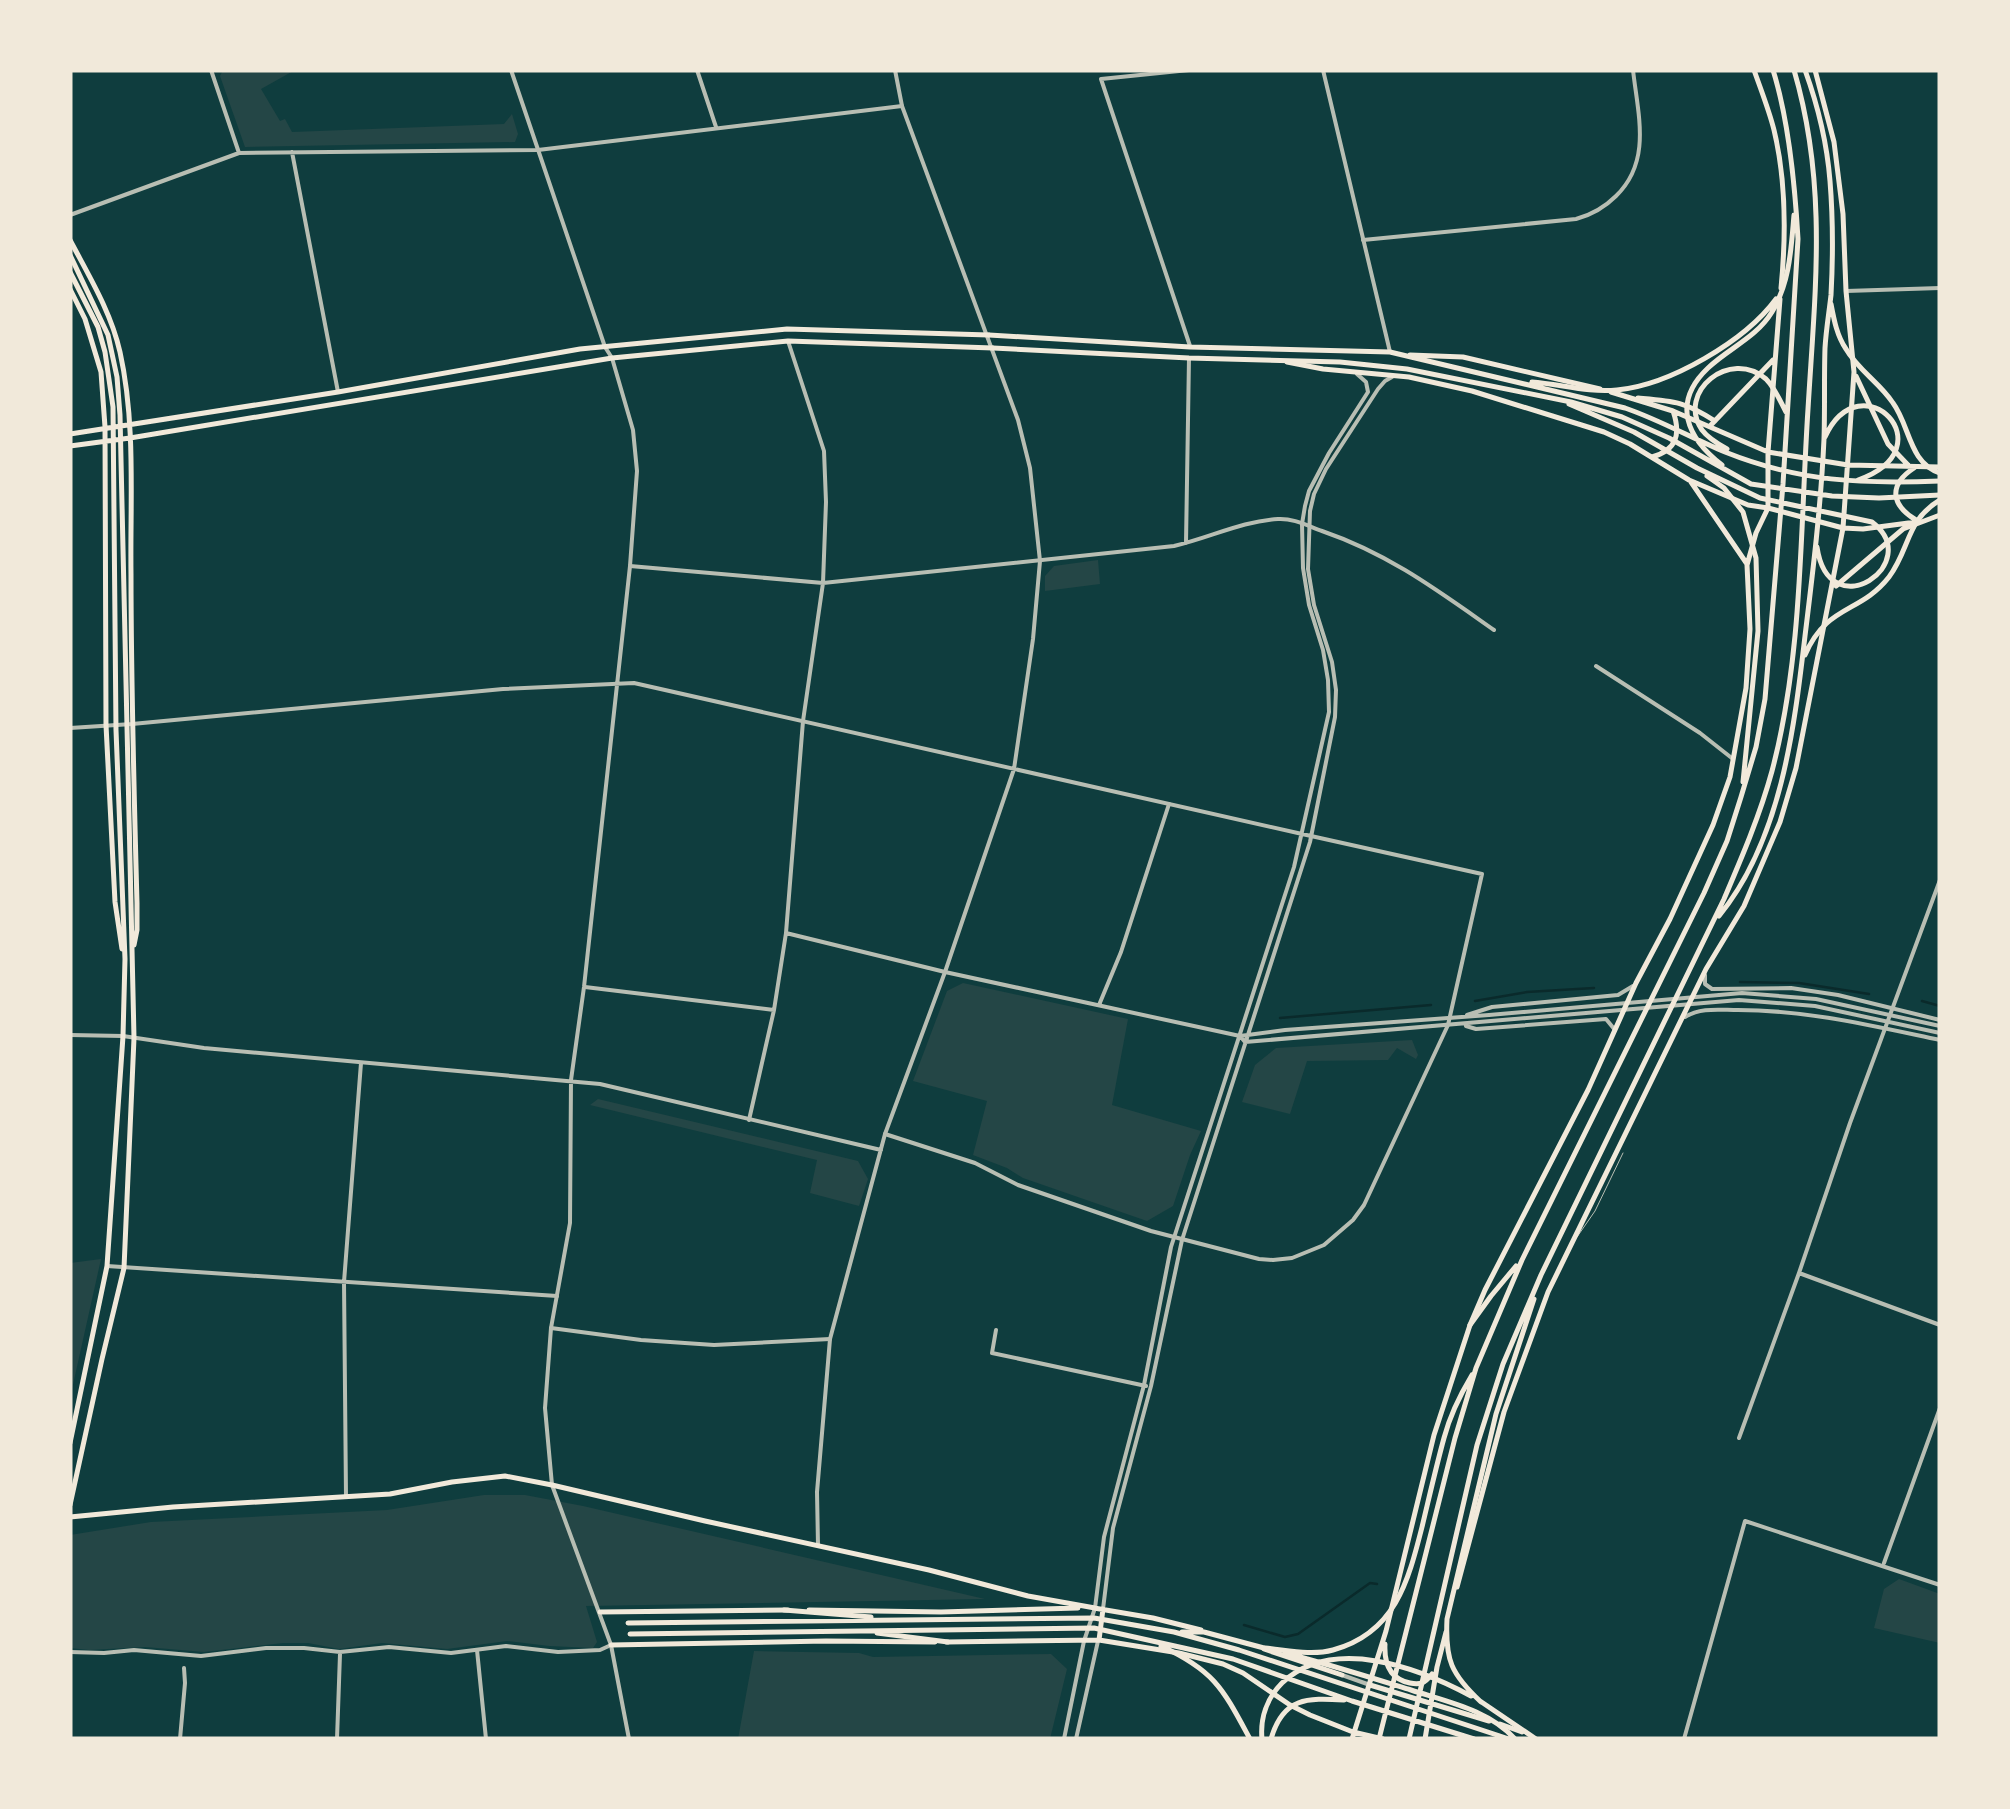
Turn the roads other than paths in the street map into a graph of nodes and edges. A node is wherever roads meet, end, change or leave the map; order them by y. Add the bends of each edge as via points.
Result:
1 (211, 70) edge
2 (511, 70) edge
3 (697, 70) edge
4 (895, 70) edge
5 (1189, 70) edge
6 (1324, 70) edge
7 (1633, 70) edge
8 (1754, 70) edge
9 (1773, 70) edge
10 (1794, 70) edge
11 (1806, 70) edge
12 (1815, 70) edge
13 (902, 106) junction
14 (716, 127) junction
15 (538, 150) junction
16 (292, 152) junction
17 (239, 153) junction
18 (1796, 197) junction
19 (70, 215) edge
20 (70, 240) edge
21 (1363, 240) junction
22 (70, 255) edge
23 (70, 272) edge
24 (1784, 288) junction
25 (1940, 288) edge
26 (70, 289) edge
27 (1846, 291) junction
28 (1830, 299) junction
29 (988, 335) junction
30 (788, 341) junction
31 (606, 347) junction
32 (1190, 347) junction
33 (993, 348) junction
34 (1390, 352) junction
35 (1402, 355) junction
36 (612, 358) junction
37 (1190, 358) junction
38 (1775, 358) junction
39 (1275, 360) junction
40 (1353, 371) junction
41 (1854, 372) junction
42 (1397, 375) junction
43 (1549, 387) junction
44 (338, 392) junction
45 (1555, 398) junction
46 (1632, 398) junction
47 (1673, 411) junction
48 (1788, 415) junction
49 (129, 423) junction
50 (1712, 423) junction
51 (105, 427) junction
52 (70, 434) edge
53 (130, 438) junction
54 (106, 440) junction
55 (1824, 440) junction
56 (70, 446) edge
57 (1768, 452) junction
58 (1652, 457) junction
59 (1752, 462) junction
60 (1848, 465) junction
61 (1913, 467) junction
62 (1697, 468) junction
63 (1940, 470) edge
64 (1739, 478) junction
65 (1690, 480) junction
66 (1940, 481) edge
67 (1851, 483) junction
68 (1940, 497) edge
69 (1768, 508) junction
70 (1940, 515) edge
71 (1919, 522) junction
72 (1305, 525) junction
73 (1843, 528) junction
74 (1816, 539) junction
75 (1186, 543) junction
76 (1040, 561) junction
77 (630, 566) junction
78 (1748, 566) junction
79 (822, 583) junction
80 (1832, 590) junction
81 (1494, 630) dead end
82 (1802, 662) junction
83 (1596, 666) dead end
84 (616, 683) junction
85 (803, 722) junction
86 (132, 724) junction
87 (106, 725) junction
88 (70, 728) edge
89 (1734, 760) junction
90 (1014, 769) junction
91 (1742, 797) junction
92 (1170, 804) junction
93 (1303, 834) junction
94 (1311, 836) junction
95 (1940, 880) edge
96 (127, 909) junction
97 (1710, 926) junction
98 (786, 933) junction
99 (133, 953) junction
100 (125, 959) junction
101 (1706, 969) junction
102 (946, 972) junction
103 (1636, 983) junction
104 (584, 987) junction
105 (1098, 1005) junction
106 (1893, 1008) junction
107 (774, 1010) junction
108 (1564, 1012) junction
109 (1461, 1016) junction
110 (1450, 1017) junction
111 (1680, 1019) junction
112 (1940, 1023) edge
113 (1462, 1024) junction
114 (1448, 1025) junction
115 (1886, 1029) junction
116 (1615, 1030) junction
117 (1940, 1033) edge
118 (70, 1035) edge
119 (1248, 1035) junction
120 (123, 1036) junction
121 (1240, 1036) junction
122 (134, 1038) junction
123 (1940, 1040) edge
124 (1246, 1042) junction
125 (361, 1063) junction
126 (571, 1080) junction
127 (749, 1120) junction
128 (884, 1134) junction
129 (880, 1150) junction
130 (1623, 1153) dead end
131 (1175, 1238) junction
132 (1182, 1240) junction
133 (1567, 1252) junction
134 (1522, 1260) junction
135 (107, 1266) junction
136 (124, 1268) junction
137 (1799, 1273) junction
138 (1541, 1274) junction
139 (344, 1282) junction
140 (556, 1296) junction
141 (1940, 1325) edge
142 (1470, 1326) junction
143 (552, 1328) junction
144 (996, 1330) dead end
145 (830, 1338) junction
146 (1476, 1368) junction
147 (1147, 1386) junction
148 (1940, 1408) edge
149 (1739, 1438) dead end
150 (70, 1443) edge
151 (552, 1484) junction
152 (346, 1497) junction
153 (70, 1505) edge
154 (70, 1516) edge
155 (818, 1545) junction
156 (1884, 1565) junction
157 (1940, 1586) edge
158 (1099, 1609) junction
159 (784, 1610) junction
160 (600, 1612) junction
161 (904, 1620) junction
162 (628, 1623) dead end
163 (859, 1631) junction
164 (1386, 1631) junction
165 (1174, 1632) junction
166 (630, 1634) dead end
167 (1098, 1640) junction
168 (1150, 1640) junction
169 (948, 1642) junction
170 (1084, 1642) junction
171 (611, 1646) junction
172 (1265, 1648) junction
173 (477, 1650) junction
174 (70, 1652) edge
175 (340, 1652) junction
176 (1437, 1667) junction
177 (184, 1668) dead end
178 (1342, 1675) joint
179 (1370, 1685) junction
180 (1352, 1701) junction
181 (1431, 1702) junction
182 (1481, 1702) junction
183 (1451, 1731) junction
184 (1352, 1735) edge
185 (1410, 1737) edge
186 (180, 1739) edge
187 (337, 1739) edge
188 (486, 1739) edge
189 (629, 1739) edge
190 (1064, 1739) edge
191 (1076, 1739) edge
192 (1250, 1739) edge
193 (1262, 1739) edge
194 (1271, 1739) edge
195 (1379, 1739) edge
196 (1425, 1739) edge
197 (1465, 1739) edge
198 (1474, 1739) edge
199 (1512, 1739) edge
200 (1536, 1739) edge
201 (1544, 1739) edge
202 (1684, 1739) edge

1 - 17 street
2 - 15 street
3 - 14 street
4 - 13 street
5 - 32 street via 1100,79
6 - 21 street
7 - 21 street via 1637,168 1595,212
8 - 38 main road via 1781,174 1784,261
9 - 18 main road
10 - 97 main road via 1812,148 1818,232 1800,578 1772,772
11 - 28 main road via 1827,157
12 - 27 main road via 1834,142
13 - 14 street
13 - 29 street
14 - 15 street
15 - 16 street
15 - 31 street
16 - 17 street
16 - 44 street
17 - 19 street
18 - 24 main road
18 - 48 main road
20 - 49 main road via 120,352
21 - 34 street
22 - 96 main road via 108,334 117,377
23 - 96 main road via 98,327 113,407 116,730
24 - 43 main road via 1748,329 1695,364 1614,391
24 - 64 main road via 1764,323 1708,368 1689,396 1686,410 1696,441
25 - 27 street
26 - 51 main road via 101,372
27 - 41 main road
28 - 55 main road
28 - 63 main road via 1847,351 1895,404 1918,458
29 - 31 main road via 787,328
29 - 32 main road
29 - 33 street
30 - 33 main road
30 - 36 main road
30 - 79 street via 824,451
31 - 36 street
31 - 44 main road
32 - 34 main road
33 - 37 main road
33 - 76 street via 1030,468
34 - 35 main road
35 - 43 main road
35 - 46 main road via 1463,357
36 - 53 main road
36 - 77 street via 634,430
37 - 39 main road
37 - 75 street
38 - 50 main road
38 - 57 main road
39 - 40 main road
39 - 45 main road via 1407,369
40 - 42 main road
40 - 72 street via 1368,392 1309,491
41 - 60 main road
41 - 61 main road via 1888,444
42 - 58 main road via 1604,432
42 - 72 street via 1384,381 1336,451
43 - 59 main road via 1652,418
44 - 49 main road
45 - 62 main road
45 - 64 main road via 1622,416
46 - 47 main road
46 - 50 main road via 1692,406
47 - 50 main road
47 - 58 main road via 1675,440
48 - 59 main road via 1769,382 1741,367 1725,369 1702,388 1700,427
48 - 91 main road via 1765,699
49 - 51 main road
49 - 53 main road
50 - 57 main road
51 - 52 main road
51 - 54 main road
53 - 54 main road
53 - 86 main road
54 - 56 main road
54 - 87 main road
55 - 67 main road via 1837,416 1854,406 1875,408 1892,420 1899,443 1892,459
55 - 74 main road
57 - 60 main road
57 - 69 main road
58 - 65 main road
59 - 67 main road
60 - 61 main road
60 - 73 main road
61 - 63 main road
61 - 71 main road via 1899,481 1897,504
62 - 74 main road via 1760,498 1872,522 1884,530 1889,550 1874,580 1853,587 1824,572
62 - 91 main road via 1732,496 1748,522 1756,558 1758,632
64 - 68 main road via 1832,496
65 - 69 main road
65 - 78 main road
66 - 67 main road
68 - 82 main road via 1910,531 1888,578 1822,624
69 - 73 main road
69 - 78 main road
70 - 71 main road
71 - 73 main road
71 - 80 main road
72 - 75 street via 1274,519
72 - 81 street via 1397,563
72 - 93 street via 1303,568 1323,650 1329,712
72 - 94 street via 1314,604 1336,690
73 - 80 main road
74 - 82 main road
75 - 76 street
76 - 79 street
76 - 90 street
77 - 79 street
77 - 84 street
78 - 89 main road via 1746,688
79 - 85 street
80 - 101 main road via 1780,822 1744,906
82 - 97 main road via 1786,767 1755,855
83 - 89 street
84 - 85 street
84 - 86 street
84 - 104 street
85 - 90 street
85 - 98 street
86 - 87 street
86 - 99 main road
87 - 88 street
87 - 100 main road via 115,902
89 - 103 main road via 1713,826
90 - 92 street
90 - 102 street
91 - 134 main road via 1704,894
92 - 93 street
92 - 105 street
93 - 94 street
93 - 121 street
94 - 110 street via 1482,874
94 - 119 street
95 - 106 street
96 - 99 main road
96 - 100 main road
97 - 138 main road
98 - 102 street
98 - 107 street
99 - 122 main road
100 - 120 main road
101 - 106 street via 1704,984 1712,989 1790,988
101 - 111 main road
102 - 105 street
102 - 128 street
103 - 109 street via 1618,995
103 - 116 main road
104 - 107 street
104 - 126 street
105 - 121 street
106 - 112 street
106 - 115 street
107 - 127 street
108 - 109 street
108 - 112 street via 1769,994
108 - 113 street
108 - 117 street via 1776,1002
109 - 110 street
110 - 114 street
110 - 119 street
111 - 115 street via 1696,1010 1769,1010
111 - 133 main road
113 - 114 street
113 - 116 street via 1476,1030 1606,1019
114 - 124 street
114 - 132 street via 1364,1205 1338,1234 1310,1252 1274,1260
115 - 123 street
115 - 137 street
116 - 142 main road
118 - 120 street
119 - 121 street
119 - 124 street
120 - 122 street
120 - 135 main road
121 - 124 street
121 - 131 street
122 - 125 street
122 - 136 main road
124 - 132 street
125 - 126 street
125 - 139 street
126 - 127 street
126 - 140 street via 570,1223
127 - 129 street
128 - 129 street
128 - 131 street
129 - 145 street
130 - 133 lane
131 - 132 street
131 - 147 street
132 - 147 street
133 - 176 main road via 1504,1412
134 - 142 main road
134 - 146 main road
135 - 136 street
135 - 150 main road
136 - 139 street
136 - 153 main road
137 - 141 street
137 - 149 street
138 - 182 main road via 1496,1414 1447,1618 1448,1659
138 - 185 main road via 1477,1445
139 - 140 street
139 - 152 street
140 - 143 street
142 - 164 main road via 1434,1435
143 - 145 street via 714,1344
143 - 151 street via 544,1408
144 - 147 street via 992,1353
145 - 155 street
146 - 172 main road via 1444,1434 1410,1576 1384,1619 1332,1650
146 - 195 main road
147 - 158 street
148 - 156 street
151 - 152 main road via 504,1476
151 - 155 main road
151 - 160 street
152 - 154 main road
155 - 158 main road
156 - 157 street
156 - 202 street via 1745,1521
158 - 159 main road
158 - 167 main road
158 - 170 street
158 - 178 main road via 1214,1634
159 - 160 main road
159 - 161 main road
160 - 171 street
161 - 162 main road
161 - 165 main road via 1094,1618
163 - 166 main road
163 - 168 main road via 1094,1628
163 - 169 main road
164 - 176 main road via 1386,1665 1394,1676 1419,1684
164 - 179 main road
165 - 172 main road via 1204,1632
165 - 199 main road
167 - 170 main road
167 - 184 main road via 1223,1664
167 - 191 street
168 - 180 main road via 1233,1659
168 - 192 main road via 1203,1668
169 - 170 main road
169 - 171 main road
170 - 190 street
171 - 173 street via 583,1652
171 - 189 street
172 - 199 main road via 1482,1714
173 - 175 street
173 - 188 street
174 - 175 street
175 - 187 street
176 - 181 main road
177 - 186 street
178 - 179 street
179 - 181 main road
179 - 184 main road
180 - 183 main road
180 - 194 main road via 1299,1702 1276,1723
181 - 196 main road
181 - 201 main road
182 - 193 main road via 1400,1666 1327,1661 1279,1686 1264,1710
182 - 200 main road
183 - 197 main road
183 - 198 main road
184 - 195 main road

